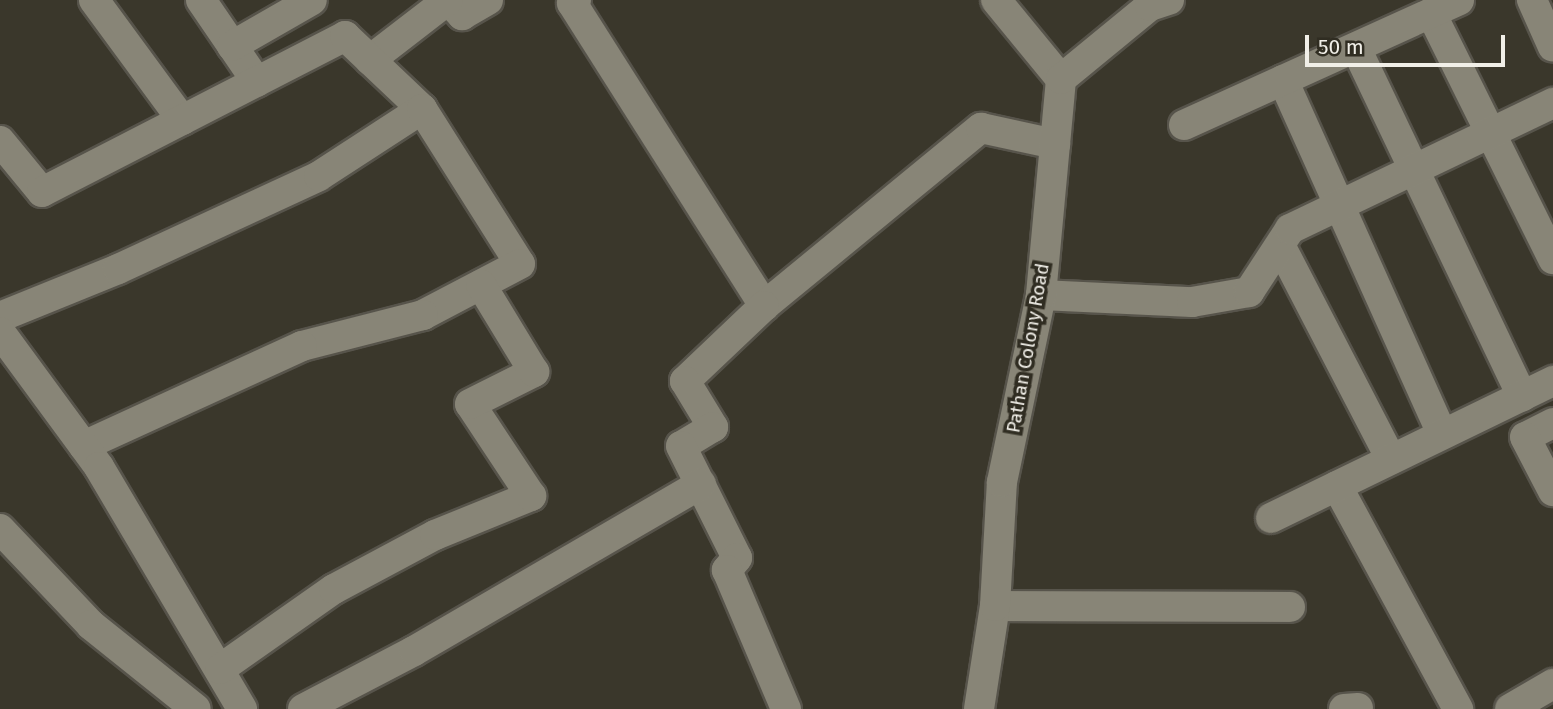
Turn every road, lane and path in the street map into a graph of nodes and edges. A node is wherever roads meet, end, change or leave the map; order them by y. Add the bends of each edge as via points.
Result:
1 (93, 0) edge
2 (201, 0) edge
3 (312, 0) edge
4 (448, 0) edge
5 (488, 0) edge
6 (576, 0) edge
7 (996, 0) edge
8 (1169, 0) edge
9 (1532, 0) edge
10 (1445, 5) edge
11 (232, 46) junction
12 (1553, 47) edge
13 (1356, 48) junction
14 (370, 60) junction
15 (1061, 79) junction
16 (1283, 80) junction
17 (257, 82) junction
18 (1553, 103) edge
19 (422, 109) junction
20 (182, 120) junction
21 (1184, 125) dead end
22 (1491, 133) junction
23 (0, 141) edge
24 (1055, 144) junction
25 (1414, 170) junction
26 (1342, 205) junction
27 (1282, 247) junction
28 (1553, 259) edge
29 (481, 285) junction
30 (1041, 295) junction
31 (764, 306) junction
32 (0, 317) edge
33 (0, 332) edge
34 (1553, 381) edge
35 (1522, 396) junction
36 (1553, 423) edge
37 (1443, 435) junction
38 (84, 446) junction
39 (1391, 459) junction
40 (701, 484) junction
41 (1337, 486) junction
42 (1553, 491) edge
43 (1271, 518) dead end
44 (0, 529) edge
45 (995, 607) junction
46 (1290, 607) dead end
47 (220, 669) junction
48 (1553, 684) edge
49 (1358, 708) edge
50 (196, 709) edge
51 (242, 709) edge
52 (303, 709) edge
53 (786, 709) edge
54 (979, 709) edge
55 (1344, 709) edge
56 (1458, 709) edge
57 (1510, 709) edge

1 - 20 street
2 - 11 street
3 - 11 street
4 - 5 street via 461,15
4 - 14 street
6 - 31 street via 572,4
7 - 15 street
8 - 15 street via 1150,6
9 - 12 street
10 - 13 street
10 - 22 street
11 - 17 street
13 - 16 street
13 - 25 street
14 - 17 street via 345,36
14 - 19 street
15 - 24 street, Pathan Colony Road
16 - 21 street
16 - 26 street
17 - 20 street
18 - 22 street
19 - 29 street via 520,264
19 - 32 street via 319,176 118,269
20 - 23 street via 42,192
22 - 25 street
22 - 28 street
24 - 30 street, Pathan Colony Road
24 - 31 street via 981,128
25 - 26 street
25 - 35 street
26 - 27 street via 1290,229
26 - 37 street
27 - 30 street via 1249,292 1192,302
27 - 39 street
29 - 38 street via 423,315 302,346
29 - 47 street via 534,372 470,404 531,496 435,535 334,589
30 - 45 street, Pathan Colony Road via 1002,482
31 - 40 street via 685,381 713,427 681,446
33 - 38 street
34 - 35 street
35 - 37 street
36 - 42 street via 1525,437
37 - 39 street
38 - 47 street
39 - 41 street
40 - 52 street via 414,651
40 - 53 street via 737,558 727,570
41 - 43 street
41 - 56 street
44 - 50 street via 91,625
45 - 46 street
45 - 54 street, Pathan Colony Road
47 - 51 street
48 - 57 street
49 - 55 street

